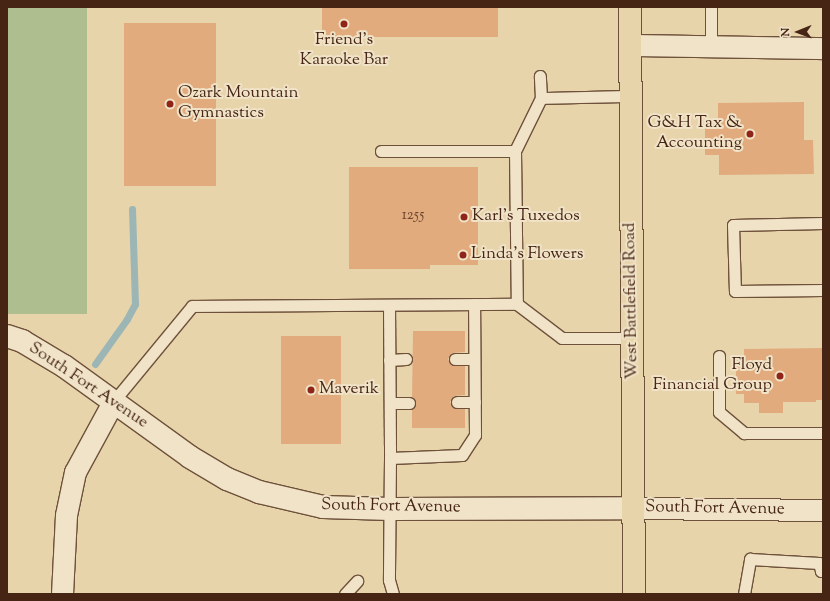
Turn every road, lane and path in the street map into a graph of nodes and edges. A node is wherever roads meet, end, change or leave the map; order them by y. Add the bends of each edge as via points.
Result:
1 (630, 7) edge
2 (711, 7) edge
3 (630, 45) junction
4 (711, 46) junction
5 (823, 48) edge
6 (540, 76) dead end
7 (630, 96) junction
8 (541, 98) junction
9 (381, 151) dead end
10 (515, 151) junction
11 (823, 223) edge
12 (823, 290) edge
13 (474, 304) junction
14 (517, 304) junction
15 (389, 305) junction
16 (7, 336) edge
17 (633, 338) junction
18 (719, 356) dead end
19 (406, 359) dead end
20 (455, 359) dead end
21 (474, 359) junction
22 (389, 360) junction
23 (113, 402) junction
24 (457, 402) dead end
25 (475, 402) junction
26 (390, 403) junction
27 (409, 403) dead end
28 (823, 433) edge
29 (390, 458) junction
30 (635, 508) junction
31 (390, 509) junction
32 (823, 510) edge
33 (823, 571) edge
34 (357, 581) dead end
35 (62, 594) edge
36 (345, 594) edge
37 (393, 594) edge
38 (634, 594) edge
39 (744, 594) edge

1 - 3 main road, West Battlefield Road
2 - 4 lane
3 - 4 street
3 - 7 main road, West Battlefield Road
4 - 5 street
6 - 8 lane
7 - 8 lane
7 - 17 main road, West Battlefield Road
8 - 10 lane
9 - 10 lane
10 - 14 lane
11 - 12 lane via 734,225 735,291
13 - 14 lane
13 - 15 lane
13 - 21 lane
14 - 17 lane via 562,338
15 - 22 lane
15 - 23 lane via 192,306
16 - 23 street, South Fort Avenue via 22,341 64,366
17 - 30 main road, West Battlefield Road
18 - 28 lane via 719,412 744,433
19 - 22 lane
20 - 21 lane
21 - 25 lane
22 - 26 lane
23 - 31 street, South Fort Avenue via 190,457 227,479 252,490 323,507
23 - 35 street via 75,472 66,515
24 - 25 lane
25 - 29 lane via 475,435 462,455
26 - 27 lane
26 - 29 lane
29 - 31 lane
30 - 31 street, South Fort Avenue
30 - 32 street, South Fort Avenue
30 - 38 main road, West Battlefield Road
31 - 37 lane via 389,580
33 - 39 lane via 819,564 750,559
34 - 36 lane

